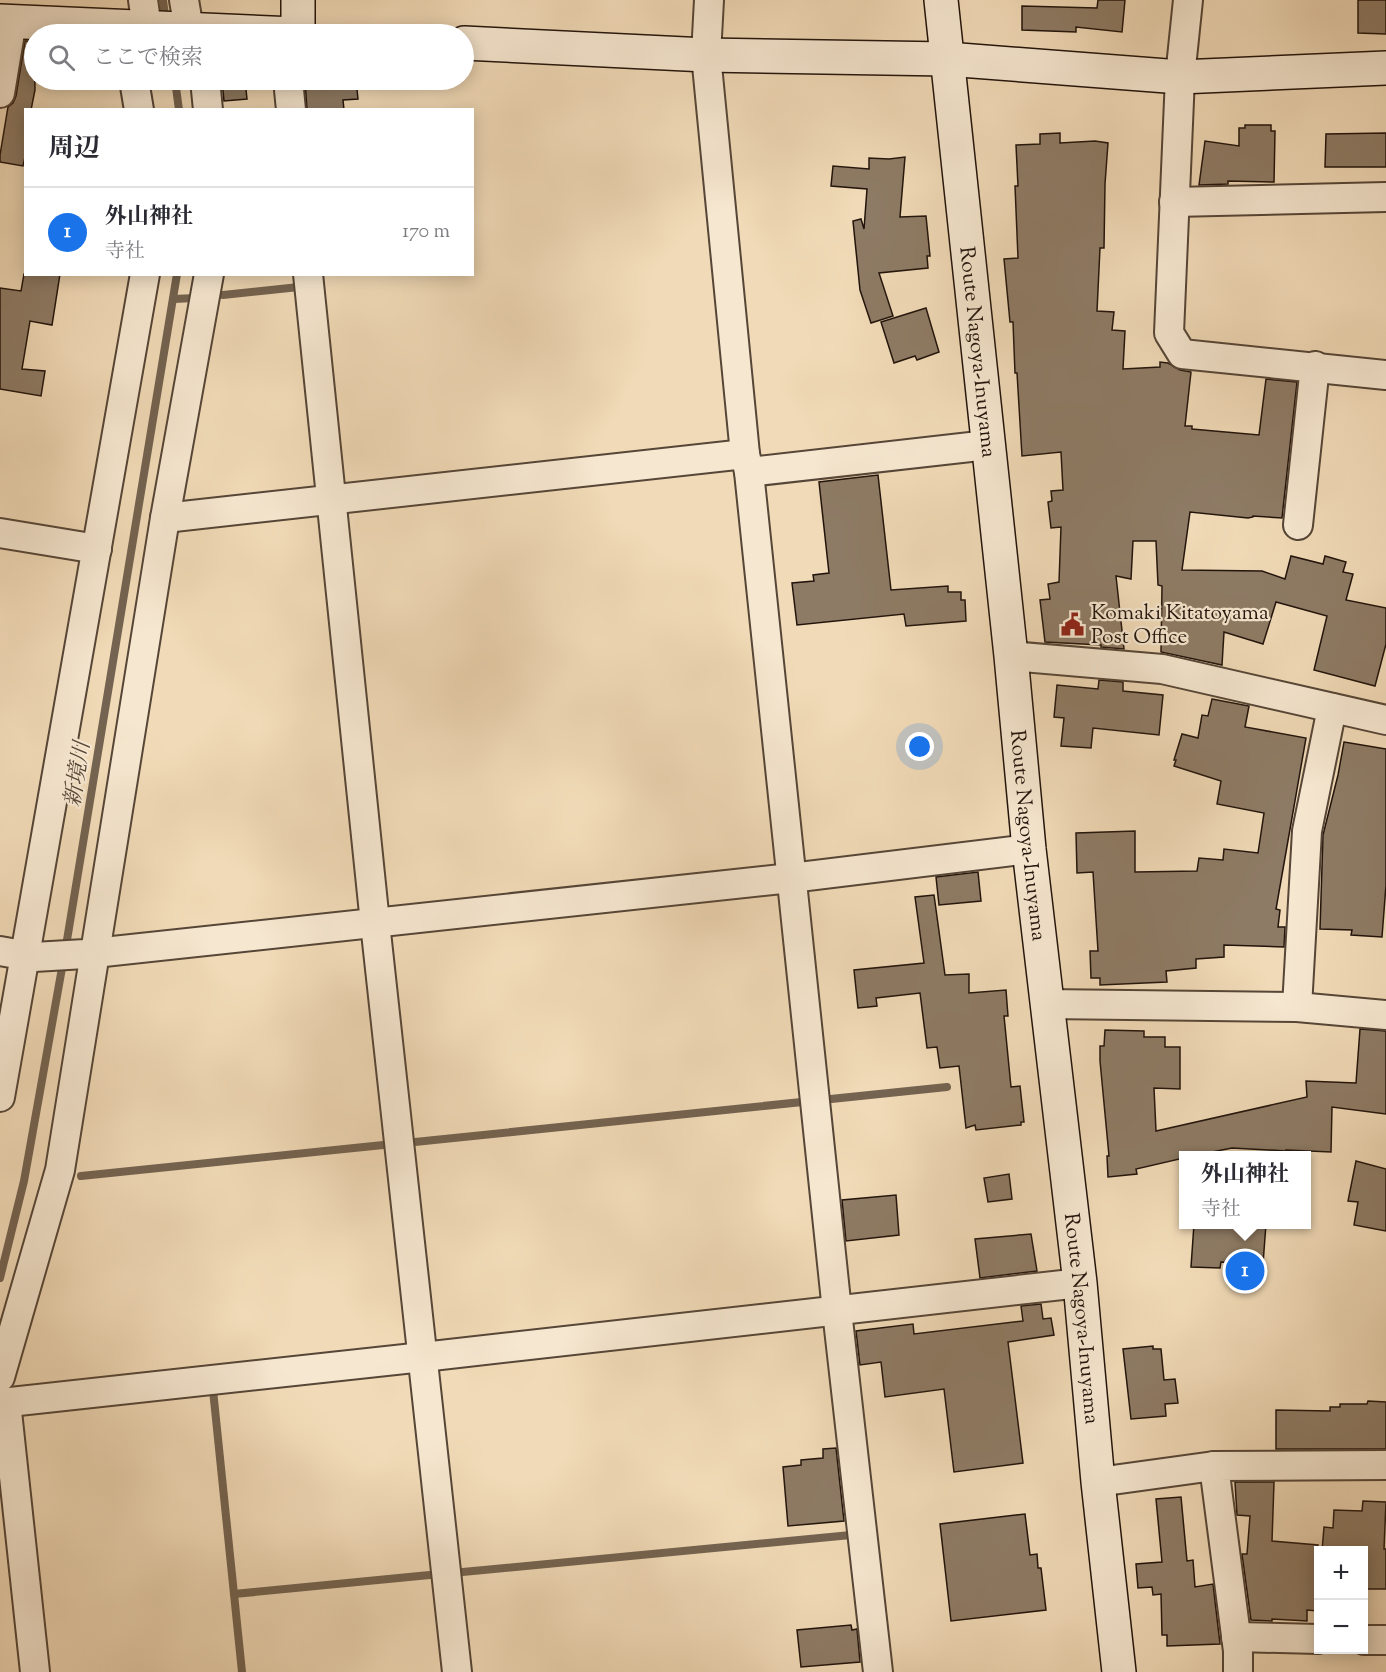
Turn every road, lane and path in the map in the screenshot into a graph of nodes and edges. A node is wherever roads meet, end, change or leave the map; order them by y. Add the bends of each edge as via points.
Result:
1 (298, 0) edge
2 (709, 0) edge
3 (941, 0) edge
4 (1188, 0) edge
5 (6, 21) edge
6 (136, 22) edge
7 (193, 24) edge
8 (297, 24) edge
9 (474, 44) edge
10 (706, 56) junction
11 (946, 59) junction
12 (1386, 68) edge
13 (1180, 76) junction
14 (136, 90) edge
15 (206, 90) edge
16 (289, 90) edge
17 (0, 93) edge
18 (139, 108) edge
19 (208, 108) edge
20 (291, 108) edge
21 (1386, 197) edge
22 (1174, 202) junction
23 (145, 276) edge
24 (209, 276) edge
25 (309, 276) edge
26 (1315, 366) junction
27 (1386, 375) edge
28 (988, 444) junction
29 (747, 463) junction
30 (332, 499) junction
31 (165, 518) junction
32 (1298, 525) dead end
33 (0, 533) edge
34 (97, 549) junction
35 (1011, 656) junction
36 (1332, 708) junction
37 (1386, 720) edge
38 (1029, 849) junction
39 (791, 878) junction
40 (375, 922) junction
41 (90, 953) junction
42 (20, 954) edge
43 (1046, 1004) junction
44 (1297, 1007) junction
45 (1386, 1015) edge
46 (0, 1097) edge
47 (1080, 1283) junction
48 (837, 1311) junction
49 (423, 1357) junction
50 (2, 1394) edge
51 (1386, 1465) edge
52 (1214, 1466) junction
53 (1098, 1482) junction
54 (1236, 1636) junction
55 (1314, 1638) edge
56 (1368, 1640) edge
57 (1386, 1640) edge
58 (35, 1672) edge
59 (457, 1672) edge
60 (878, 1672) edge
61 (1119, 1672) edge
62 (1238, 1672) edge

1 - 8 main road
2 - 10 street
3 - 11 main road, Route Nagoya-Inuyama
4 - 13 street
5 - 6 main road
5 - 17 street
6 - 7 main road
9 - 10 main road
10 - 11 main road
10 - 29 street
11 - 13 main road
11 - 28 main road, Route Nagoya-Inuyama
12 - 13 main road
13 - 22 street
14 - 18 street
15 - 19 street
16 - 20 street
21 - 22 street
22 - 26 street via 1169,333 1182,354
23 - 34 street
24 - 31 street
25 - 30 street
26 - 27 street
26 - 32 street
28 - 29 street
28 - 35 main road, Route Nagoya-Inuyama
29 - 30 street
29 - 39 street
30 - 31 street
30 - 40 street
31 - 41 street
33 - 34 street
34 - 42 street
35 - 36 street via 1162,669
35 - 38 main road, Route Nagoya-Inuyama
36 - 37 street
36 - 44 street via 1307,831
38 - 39 street
38 - 43 main road, Route Nagoya-Inuyama
39 - 40 street
39 - 48 street
40 - 41 street
40 - 49 street
41 - 42 street
41 - 50 street via 60,1170
42 - 46 street
43 - 44 street
43 - 47 main road, Route Nagoya-Inuyama
44 - 45 street
47 - 48 street
47 - 53 main road, Route Nagoya-Inuyama
48 - 49 street
48 - 60 street
49 - 50 street
49 - 59 street
50 - 58 street
51 - 52 street
52 - 53 street
52 - 54 street
53 - 61 main road, Route Nagoya-Inuyama
54 - 55 street
54 - 62 street
56 - 57 street

